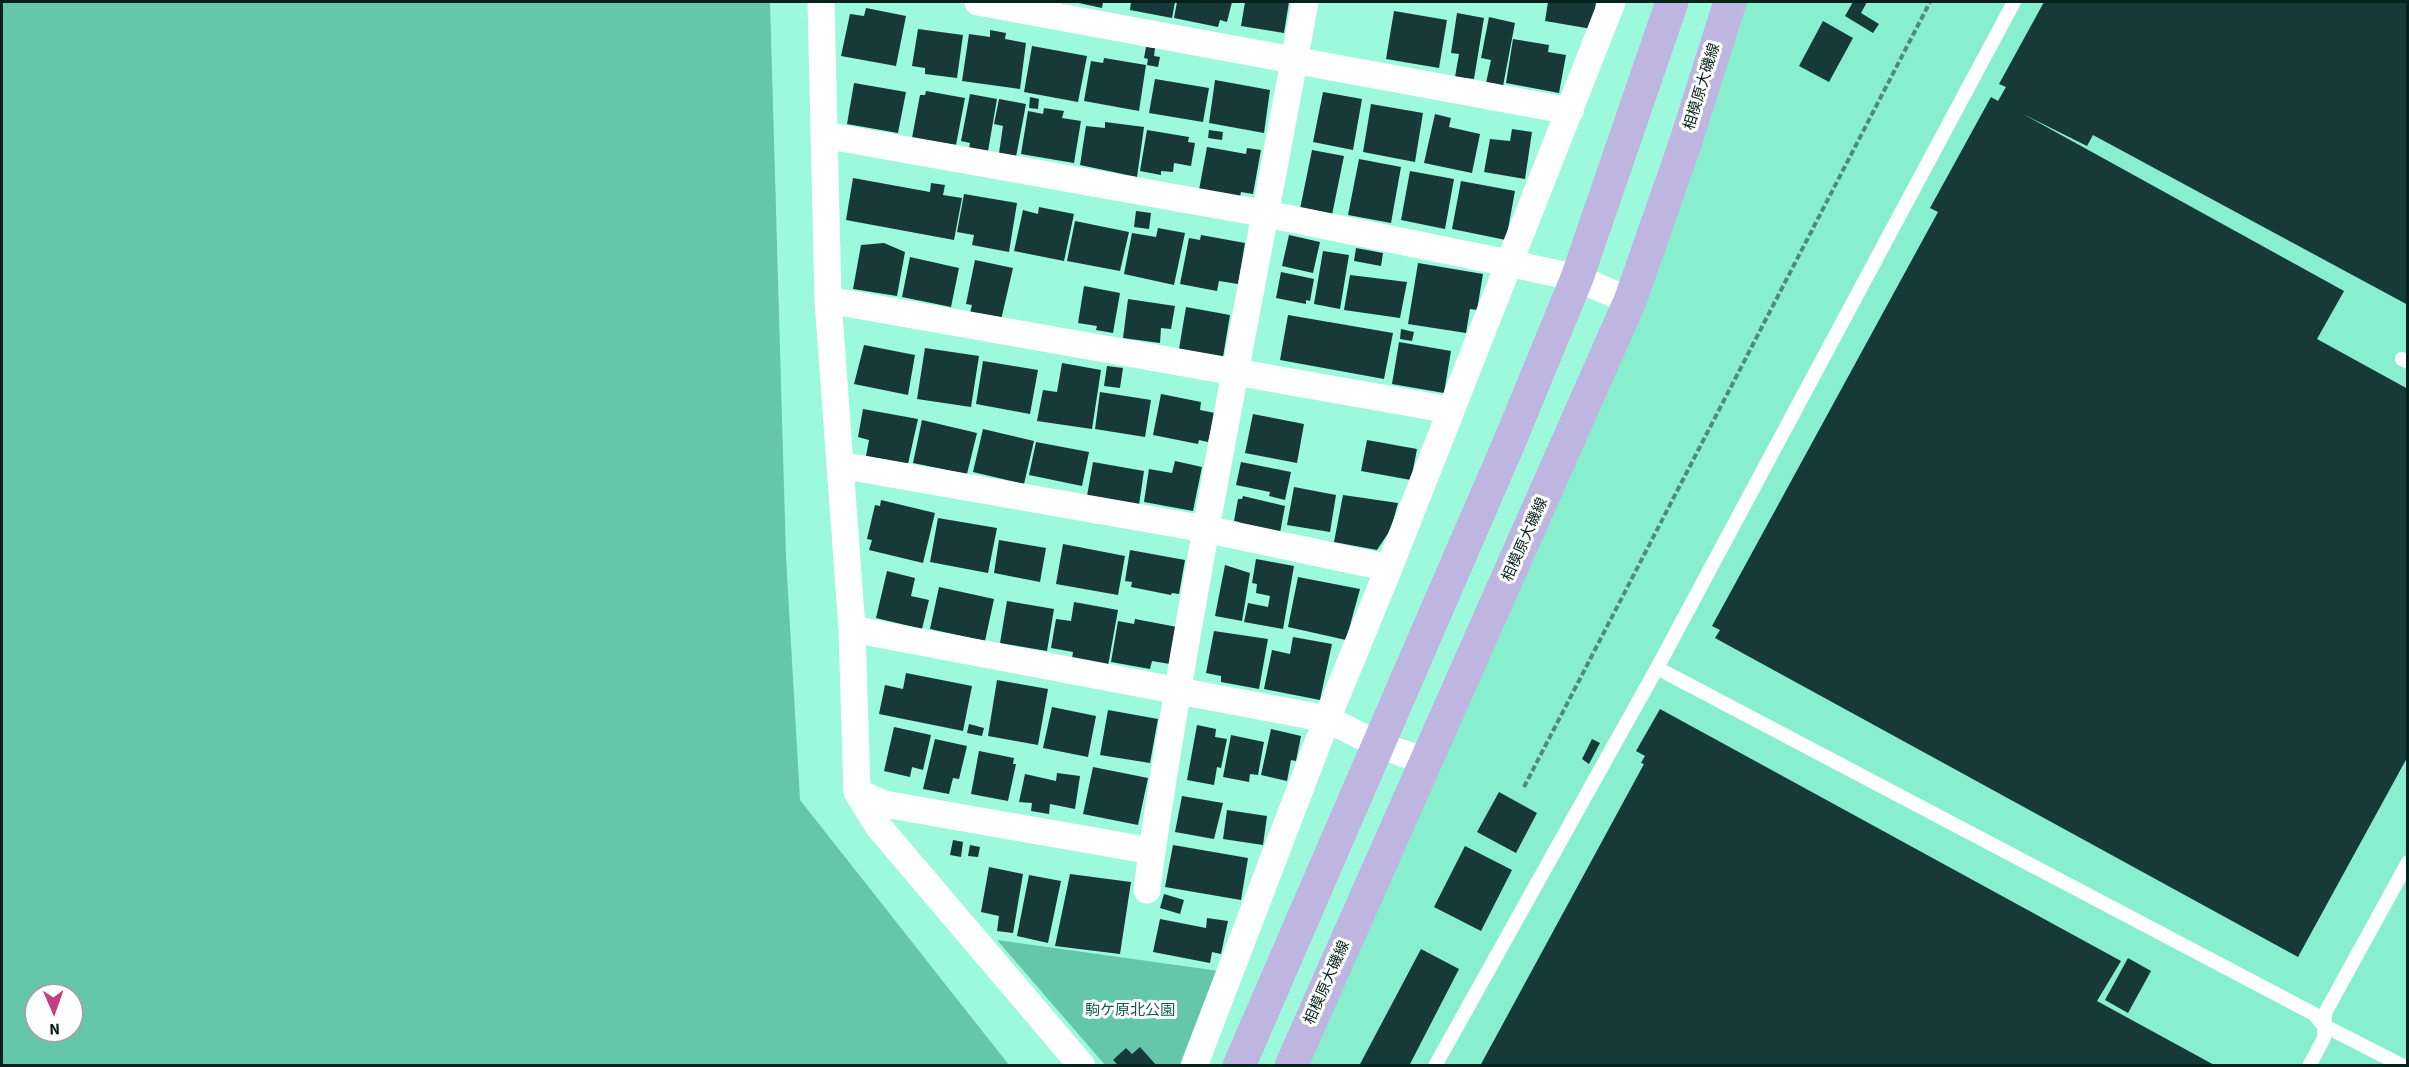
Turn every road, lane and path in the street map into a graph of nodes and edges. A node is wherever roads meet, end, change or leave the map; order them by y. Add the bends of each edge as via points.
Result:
1 (820, 2) edge
2 (978, 2) edge
3 (1305, 2) edge
4 (1612, 2) edge
5 (1672, 2) edge
6 (1730, 2) edge
7 (1930, 2) edge
8 (2014, 2) edge
9 (1294, 60) junction
10 (1570, 111) junction
11 (824, 135) junction
12 (1267, 214) junction
13 (1508, 263) junction
14 (1577, 278) junction
15 (828, 300) junction
16 (1630, 302) junction
17 (1234, 373) junction
18 (1450, 410) junction
19 (840, 465) junction
20 (1205, 529) junction
21 (1389, 568) junction
22 (852, 629) junction
23 (1657, 668) junction
24 (1177, 690) junction
25 (1327, 719) junction
26 (1379, 745) junction
27 (1428, 762) junction
28 (1524, 787) dead end
29 (857, 792) junction
30 (1152, 851) junction
31 (2408, 862) edge
32 (1147, 890) dead end
33 (2323, 1025) junction
34 (1082, 1065) edge
35 (1194, 1065) edge
36 (1239, 1065) edge
37 (1291, 1065) edge
38 (1435, 1065) edge
39 (2309, 1065) edge
40 (2403, 1065) edge

1 - 11 street
2 - 9 street
3 - 9 street
4 - 10 street
5 - 14 main road
6 - 16 main road, 相模原大磯線
7 - 28 path
8 - 23 lane
9 - 10 street
9 - 12 street
10 - 13 street
11 - 12 street
11 - 15 street
12 - 13 street
12 - 17 street
13 - 14 street
13 - 18 street
14 - 16 street
14 - 26 main road
15 - 17 street
15 - 19 street
16 - 27 main road, 相模原大磯線
17 - 18 street
17 - 20 street
18 - 21 street
19 - 20 street
19 - 22 street
20 - 21 street
20 - 24 street
21 - 25 street
22 - 24 street
22 - 29 street
23 - 33 lane via 2314,1014
23 - 38 lane
24 - 25 street
24 - 30 street
25 - 26 street
25 - 35 street
26 - 27 street
26 - 36 main road
27 - 37 main road, 相模原大磯線
29 - 30 street via 884,804
29 - 34 street via 878,826
30 - 32 street
31 - 33 lane via 2325,1013
33 - 39 lane via 2324,1038
33 - 40 lane

